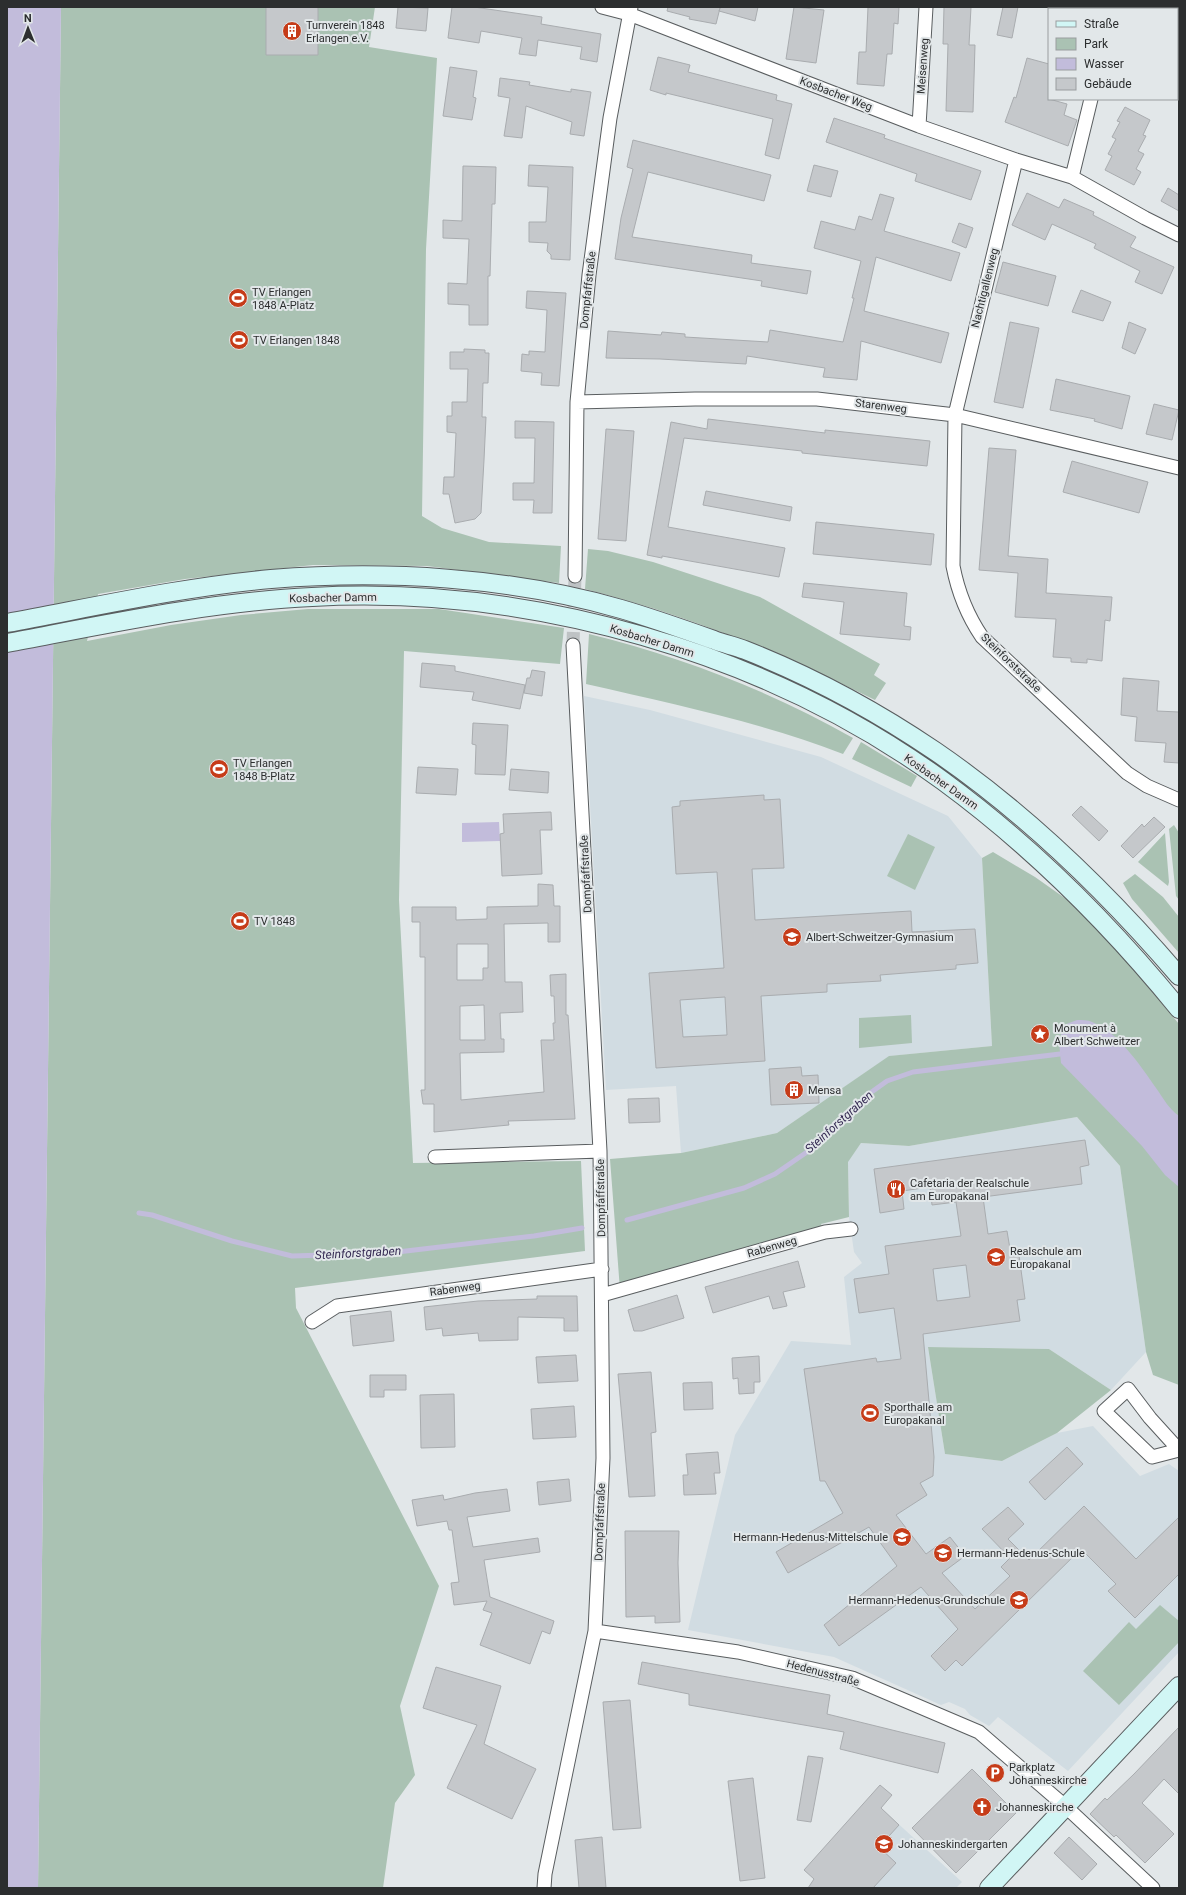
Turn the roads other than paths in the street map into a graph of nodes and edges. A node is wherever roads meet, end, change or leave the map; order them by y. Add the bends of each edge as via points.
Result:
1 (602, 7) edge
2 (926, 7) edge
3 (630, 10) edge
4 (1091, 100) edge
5 (919, 126) junction
6 (1016, 160) junction
7 (1072, 177) junction
8 (1179, 234) edge
9 (577, 402) junction
10 (955, 415) junction
11 (1179, 468) edge
12 (575, 576) tunnel mouth
13 (7, 623) edge
14 (7, 643) edge
15 (573, 645) tunnel mouth
16 (1179, 800) edge
17 (1179, 976) edge
18 (1179, 1008) edge
19 (600, 1151) junction
20 (435, 1157) dead end
21 (851, 1230) dead end
22 (602, 1268) junction
23 (602, 1295) junction
24 (312, 1322) dead end
25 (1179, 1450) edge
26 (595, 1631) junction
27 (1179, 1686) edge
28 (1065, 1806) junction
29 (544, 1888) edge
30 (989, 1888) edge
31 (1153, 1888) edge

1 - 3 street, Kosbacher Weg
2 - 5 street, Meisenweg
3 - 5 street, Kosbacher Weg
3 - 9 street, Dompfaffstraße via 610,118 591,261
4 - 7 street
5 - 6 street, Kosbacher Weg
6 - 7 street, Kosbacher Weg
6 - 10 street, Nachtigallenweg
7 - 8 street, Kosbacher Weg
9 - 10 street, Starenweg via 817,399
9 - 12 street, Dompfaffstraße
10 - 11 street, Starenweg
10 - 16 street, Steinforststraße via 953,566 957,588 974,625 982,637 1127,773 1147,786
13 - 17 street, Kosbacher Damm via 190,590 270,579 384,576 447,579 519,588 599,604 679,627 743,649 800,674 852,701 936,751 1016,812 1067,856
14 - 18 street, Kosbacher Damm via 214,606 274,599 344,596 425,598 505,606 559,616 643,637 716,661 803,697 894,749 942,780 1020,842 1073,890
15 - 19 street, Dompfaffstraße
19 - 20 street, Dompfaffstraße
19 - 22 street, Dompfaffstraße
21 - 23 street, Rabenweg via 825,1232
22 - 23 street, Dompfaffstraße
22 - 24 street, Rabenweg via 337,1306
23 - 26 street, Dompfaffstraße via 603,1458
25 - 25 street via 1128,1389 1104,1412 1152,1457
26 - 28 street, Hedenusstraße via 738,1652 852,1678 979,1732
26 - 29 street, Dompfaffstraße
27 - 28 street
28 - 30 street
28 - 31 street, Hedenusstraße

